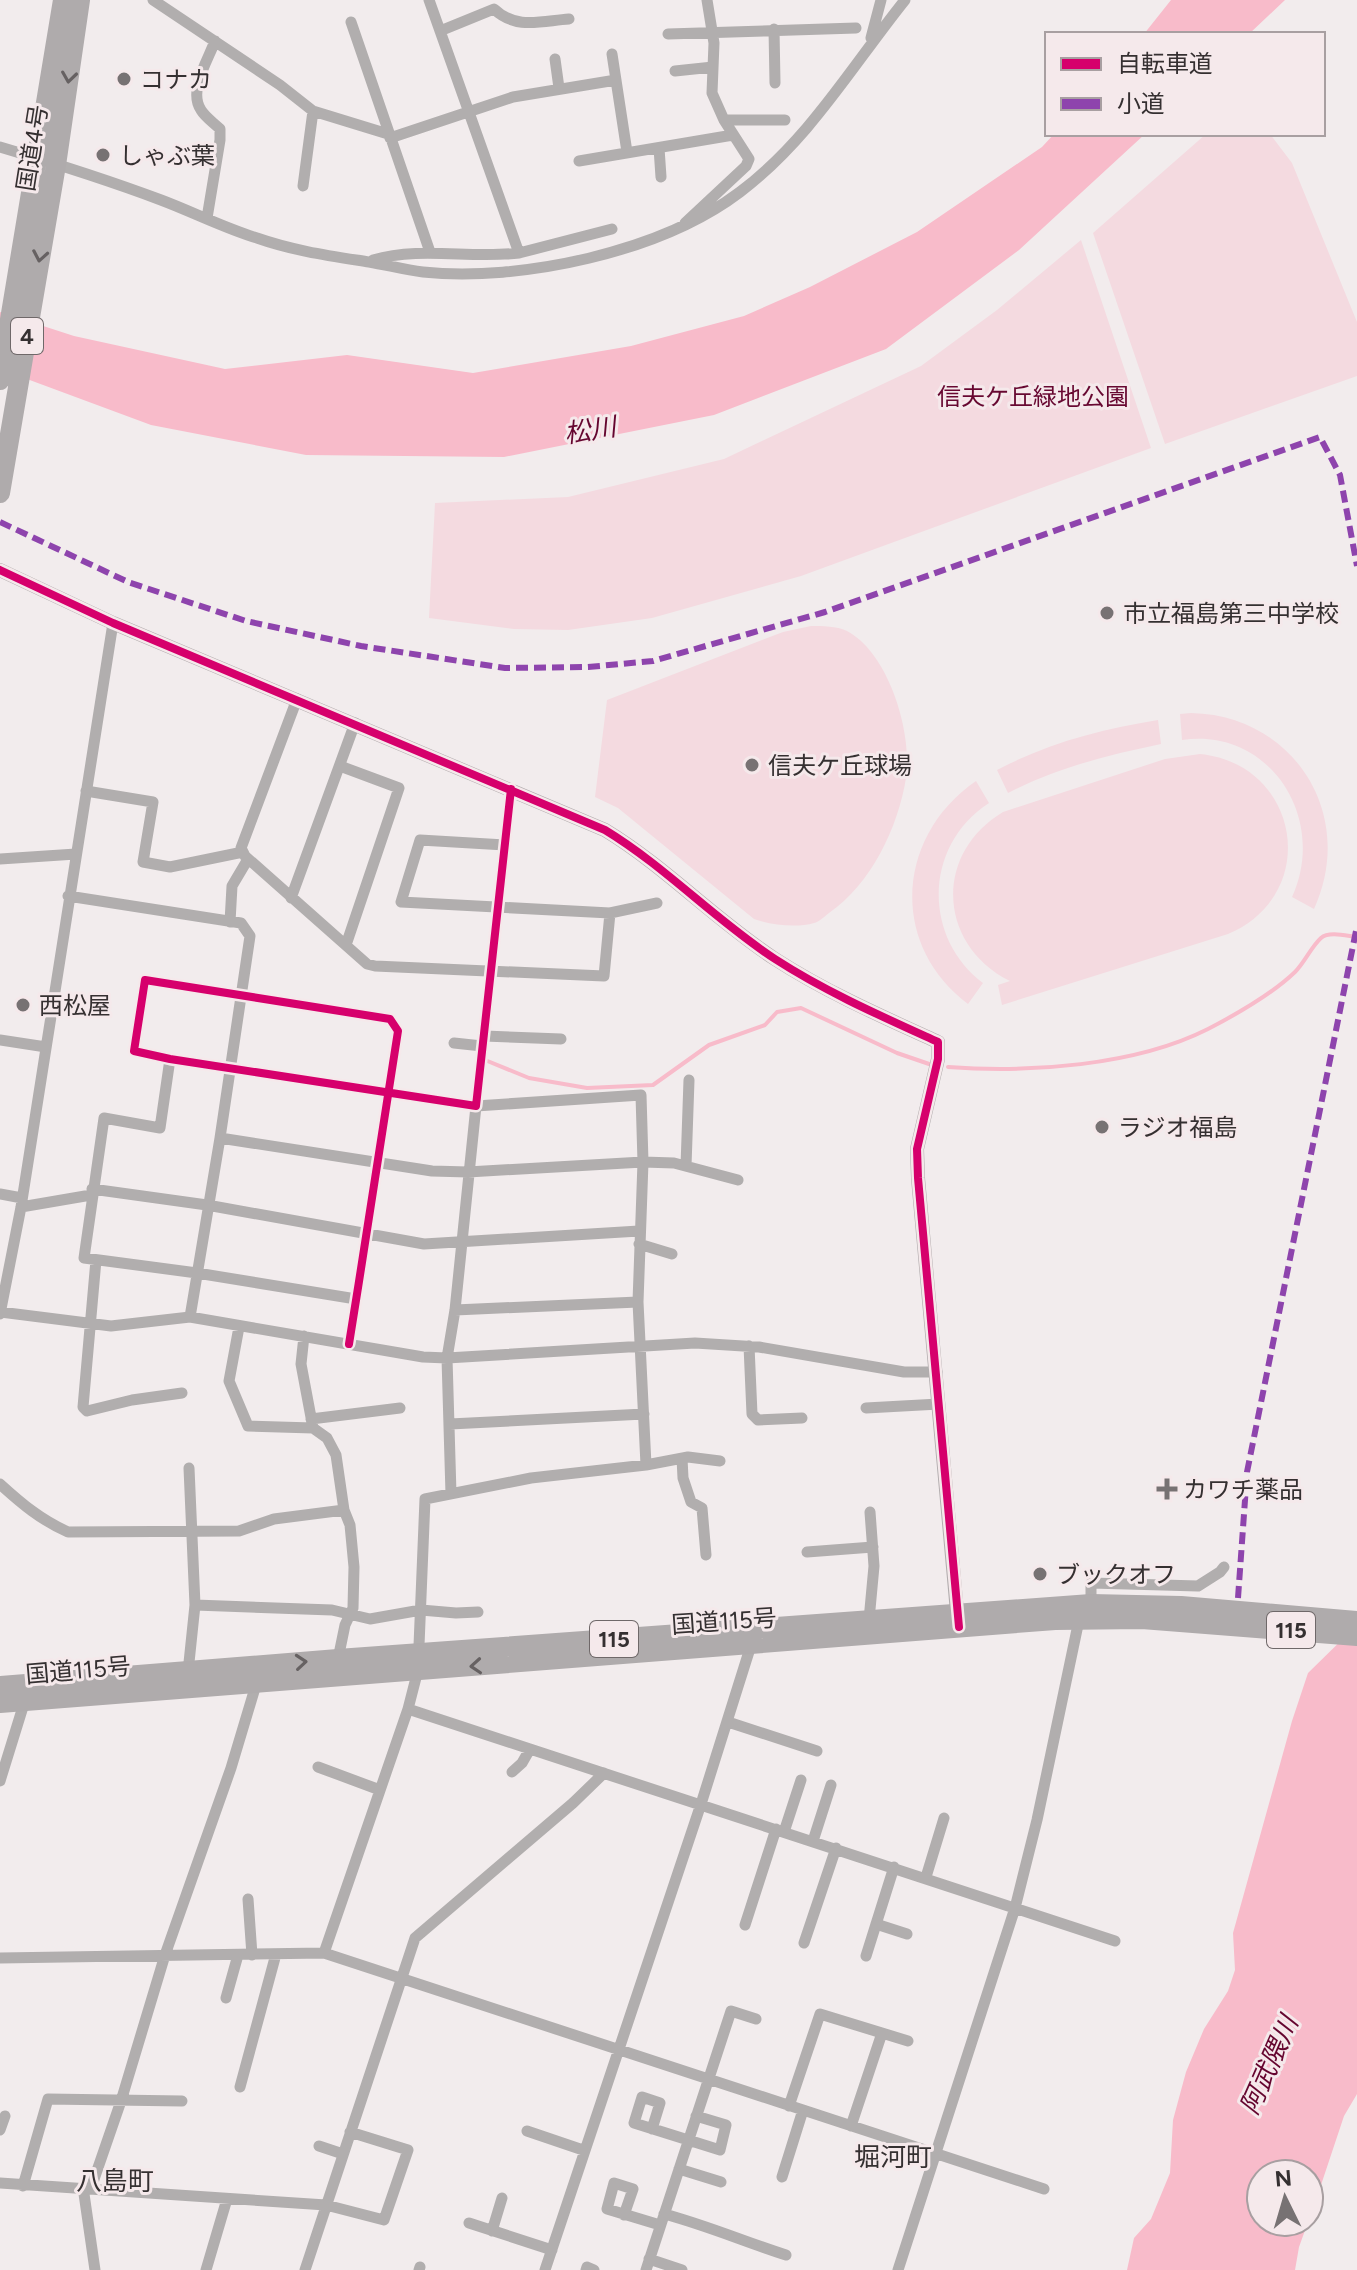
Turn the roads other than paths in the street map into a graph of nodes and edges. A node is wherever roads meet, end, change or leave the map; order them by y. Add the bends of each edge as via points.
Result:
1 (63, 0) edge
2 (80, 0) edge
3 (153, 0) edge
4 (429, 0) edge
5 (707, 0) edge
6 (881, 0) edge
7 (905, 0) edge
8 (569, 19) dead end
9 (351, 22) dead end
10 (856, 28) dead end
11 (774, 29) junction
12 (713, 30) junction
13 (440, 31) junction
14 (668, 34) dead end
15 (215, 41) junction
16 (865, 50) junction
17 (612, 54) dead end
18 (555, 59) dead end
19 (713, 67) junction
20 (675, 71) dead end
21 (616, 80) junction
22 (775, 83) dead end
23 (559, 88) junction
24 (313, 111) junction
25 (469, 113) junction
26 (724, 120) junction
27 (785, 120) dead end
28 (733, 135) junction
29 (389, 136) junction
30 (0, 147) edge
31 (659, 148) junction
32 (627, 152) junction
33 (579, 161) dead end
34 (45, 168) junction
35 (661, 177) dead end
36 (303, 186) dead end
37 (207, 218) junction
38 (682, 226) junction
39 (612, 229) dead end
40 (430, 252) junction
41 (519, 253) junction
42 (368, 262) junction
43 (0, 380) edge
44 (0, 493) edge
45 (0, 570) edge
46 (113, 623) junction
47 (297, 699) junction
48 (355, 723) junction
49 (340, 766) junction
50 (511, 789) junction
51 (86, 791) junction
52 (505, 845) junction
53 (76, 854) junction
54 (245, 856) junction
55 (0, 859) edge
56 (68, 896) junction
57 (291, 898) junction
58 (657, 903) dead end
59 (498, 908) junction
60 (610, 913) junction
61 (230, 922) junction
62 (346, 945) junction
63 (491, 971) junction
64 (241, 994) junction
65 (561, 1039) dead end
66 (0, 1040) edge
67 (483, 1041) junction
68 (454, 1043) dead end
69 (46, 1047) junction
70 (170, 1059) junction
71 (230, 1068) junction
72 (689, 1080) dead end
73 (388, 1091) junction
74 (476, 1106) junction
75 (220, 1138) junction
76 (643, 1162) junction
77 (376, 1164) junction
78 (686, 1166) junction
79 (468, 1172) junction
80 (738, 1180) dead end
81 (92, 1192) junction
82 (0, 1194) edge
83 (21, 1202) junction
84 (207, 1205) junction
85 (639, 1231) junction
86 (368, 1234) junction
87 (462, 1241) junction
88 (639, 1244) junction
89 (672, 1254) dead end
90 (96, 1260) junction
91 (197, 1273) junction
92 (356, 1299) junction
93 (638, 1302) junction
94 (455, 1310) junction
95 (0, 1313) edge
96 (190, 1317) junction
97 (89, 1324) junction
98 (239, 1327) junction
99 (304, 1336) junction
100 (349, 1344) junction
101 (641, 1345) junction
102 (749, 1346) junction
103 (447, 1358) junction
104 (937, 1372) junction
105 (182, 1393) dead end
106 (939, 1404) junction
107 (400, 1408) dead end
108 (866, 1408) dead end
109 (644, 1414) junction
110 (802, 1418) dead end
111 (312, 1423) junction
112 (450, 1424) junction
113 (682, 1458) junction
114 (720, 1461) dead end
115 (646, 1465) junction
116 (189, 1468) dead end
117 (0, 1484) edge
118 (451, 1494) junction
119 (344, 1510) junction
120 (870, 1512) dead end
121 (192, 1529) junction
122 (873, 1547) junction
123 (807, 1552) dead end
124 (706, 1555) dead end
125 (1224, 1567) dead end
126 (195, 1605) junction
127 (421, 1610) junction
128 (478, 1612) dead end
129 (1085, 1612) junction
130 (349, 1614) junction
131 (1226, 1617) junction
132 (869, 1620) junction
133 (958, 1621) junction
134 (1357, 1621) edge
135 (1357, 1636) edge
136 (751, 1637) junction
137 (338, 1659) junction
138 (419, 1662) junction
139 (188, 1672) junction
140 (258, 1674) junction
141 (0, 1686) edge
142 (26, 1693) junction
143 (0, 1703) edge
144 (408, 1709) junction
145 (728, 1722) junction
146 (530, 1749) junction
147 (817, 1751) dead end
148 (318, 1767) dead end
149 (512, 1772) dead end
150 (604, 1773) junction
151 (801, 1780) dead end
152 (0, 1781) edge
153 (831, 1785) dead end
154 (380, 1790) junction
155 (701, 1804) junction
156 (944, 1818) dead end
157 (780, 1830) junction
158 (813, 1841) junction
159 (836, 1848) junction
160 (894, 1867) junction
161 (926, 1877) junction
162 (248, 1899) dead end
163 (1015, 1908) junction
164 (876, 1924) junction
165 (745, 1925) dead end
166 (907, 1934) dead end
167 (1115, 1941) dead end
168 (804, 1943) dead end
169 (324, 1953) junction
170 (276, 1954) junction
171 (165, 1955) junction
172 (238, 1955) junction
173 (252, 1955) junction
174 (866, 1956) dead end
175 (0, 1958) edge
176 (400, 1977) junction
177 (226, 1998) dead end
178 (756, 2019) dead end
179 (882, 2033) junction
180 (908, 2041) dead end
181 (618, 2051) junction
182 (708, 2079) junction
183 (240, 2087) dead end
184 (121, 2101) junction
185 (182, 2101) dead end
186 (789, 2106) junction
187 (803, 2110) junction
188 (5, 2116) dead end
189 (696, 2116) junction
190 (851, 2126) junction
191 (652, 2129) dead end
192 (0, 2130) edge
193 (527, 2131) dead end
194 (350, 2132) junction
195 (688, 2140) junction
196 (319, 2146) dead end
197 (583, 2150) junction
198 (343, 2154) junction
199 (936, 2155) junction
200 (679, 2169) junction
201 (782, 2177) dead end
202 (721, 2182) dead end
203 (0, 2183) edge
204 (23, 2186) junction
205 (87, 2187) junction
206 (1044, 2189) dead end
207 (502, 2198) dead end
208 (227, 2199) junction
209 (326, 2205) junction
210 (624, 2215) dead end
211 (662, 2219) junction
212 (469, 2223) dead end
213 (492, 2231) junction
214 (552, 2250) junction
215 (786, 2255) dead end
216 (647, 2265) edge
217 (95, 2270) edge
218 (206, 2270) edge
219 (305, 2270) edge
220 (545, 2270) edge
221 (586, 2270) edge
222 (594, 2270) edge
223 (682, 2270) edge
224 (898, 2270) edge

1 - 34 highway, 国道4号 / 4
2 -> 34 highway, 国道4号 / 4
3 - 15 street
4 - 13 street
5 - 12 street
6 - 16 street
7 - 16 street
8 - 13 street via 524,23 506,20 494,9
9 - 29 street
10 - 11 street
11 - 12 street
11 - 22 street
12 - 14 street
12 - 19 street
13 - 25 street
15 - 24 street
15 - 37 street via 197,89 202,113 220,129
16 - 38 street via 843,85 778,160 739,193
17 - 21 street
18 - 23 street
19 - 20 street
19 - 26 street via 712,93
21 - 23 street
21 - 32 street
23 - 25 street
24 - 29 street
24 - 36 street
25 - 29 street
25 - 41 street
26 - 27 street
26 - 28 street
28 - 31 street
28 - 38 street via 749,159 746,166
29 - 40 street
30 - 34 street
31 - 32 street
31 - 35 street
32 - 33 street
34 - 37 street via 107,180
34 - 43 highway, 国道4号 / 4
34 -> 44 highway, 国道4号 / 4
37 - 42 street via 297,250
38 - 42 street via 625,248 523,270 424,272
39 - 41 street
40 - 41 street
40 - 42 street
45 - 46 street
46 - 47 street
46 - 51 street
47 - 48 street
47 - 54 street via 241,848
48 - 49 street
48 - 50 street
49 - 57 street
49 - 62 street via 399,788
50 - 52 street
50 - 104 street via 644,853 776,959 840,997 938,1042 917,1149
51 - 53 street
51 - 54 street via 153,802 143,862 170,867
52 - 59 street
52 - 59 street via 420,840 401,902
53 - 55 street
53 - 56 street
54 - 57 street
54 - 61 street via 232,886
56 - 61 street
56 - 69 street
57 - 62 street
58 - 60 street
59 - 60 street
59 - 63 street
60 - 63 street via 604,976
61 - 64 street via 241,923 250,936
62 - 63 street via 375,966
63 - 67 street
64 - 70 street via 145,980 134,1051
64 - 71 street
64 - 73 street via 390,1019 398,1031
65 - 67 street
66 - 69 street
67 - 68 street
67 - 74 street
69 - 83 street
70 - 71 street
70 - 81 street via 160,1128 104,1118
71 - 73 street
71 - 75 street
72 - 78 street
73 - 74 street
73 - 77 street
74 - 76 street via 641,1095
74 - 79 street
75 - 77 street
75 - 84 street
76 - 78 street
76 - 79 street
76 - 85 street
77 - 79 street
77 - 86 street
78 - 80 street
79 - 87 street
81 - 83 street
81 - 84 street
81 - 90 street via 84,1258
82 - 83 street
83 - 95 street
84 - 86 street
84 - 91 street
85 - 87 street
85 - 88 street
86 - 87 street via 424,1244
86 - 92 street
87 - 94 street
88 - 89 street
88 - 93 street
90 - 91 street
90 - 97 street
91 - 92 street
91 - 96 street
92 - 100 street
93 - 94 street
93 - 101 street
94 - 103 street
95 - 97 street
96 - 97 street
96 - 98 street
97 - 105 street via 83,1407 87,1411
98 - 99 street
98 - 111 street via 229,1381 248,1426
99 - 100 street
99 - 111 street via 301,1364
100 - 103 street
101 - 102 street
101 - 103 street
101 - 109 street
102 - 104 street via 904,1372
102 - 110 street via 752,1414 758,1420
103 - 112 street
104 - 106 street
106 - 108 street
106 - 133 street
107 - 111 street
109 - 112 street
109 - 115 street
111 - 119 street via 336,1455
112 - 118 street
113 - 114 street
113 - 115 street
113 - 124 street via 691,1502 702,1508
115 - 118 street via 531,1478
116 - 121 street
117 - 121 street via 46,1522 68,1532
118 - 127 street via 425,1499
119 - 121 street via 274,1519 239,1531
119 - 130 street via 354,1567
120 - 122 street
121 - 126 street
122 - 123 street
122 - 132 street
125 - 129 street via 1198,1586 1091,1583
126 - 130 street
126 - 139 street
127 - 128 street
127 - 130 street via 370,1619
127 - 138 street
129 - 131 highway, 国道115号 / 115 via 1142,1619
129 - 133 highway, 国道115号 / 115
129 - 163 street
130 - 137 street
131 - 134 highway, 国道115号 / 115
131 - 135 highway, 国道115号 / 115
132 - 133 highway, 国道115号 / 115
132 - 136 highway, 国道115号 / 115
133 - 136 highway, 国道115号 / 115
136 - 138 highway, 国道115号 / 115
136 - 145 street
137 - 138 highway, 国道115号 / 115
140 -> 137 highway, 国道115号 / 115
138 - 140 highway, 国道115号 / 115
138 - 144 street
139 - 140 highway, 国道115号 / 115
139 - 142 highway, 国道115号 / 115
140 - 142 highway, 国道115号 / 115
140 - 171 street
141 - 142 highway, 国道115号 / 115
142 - 143 highway, 国道115号 / 115
142 - 152 street
144 - 146 street
144 - 154 street
145 - 147 street
145 - 155 street
146 - 149 street
146 - 150 street
148 - 154 street
150 - 155 street
150 - 176 street via 415,1938
151 - 157 street
153 - 158 street
154 - 169 street
155 - 157 street
155 - 181 street
156 - 161 street
157 - 158 street
157 - 165 street
158 - 159 street
159 - 160 street
159 - 168 street
160 - 161 street
160 - 164 street
161 - 163 street
162 - 173 street
163 - 167 street
163 - 199 street
164 - 166 street
164 - 174 street
169 - 170 street
169 - 176 street
170 - 173 street
170 - 183 street
171 - 172 street
171 - 175 street
171 - 184 street
172 - 173 street
172 - 177 street
176 - 181 street
176 - 194 street
178 - 182 street via 731,2011
179 - 180 street
179 - 186 street via 820,2014
179 - 190 street
181 - 182 street
181 - 197 street
182 - 186 street
182 - 189 street
184 - 185 street
184 - 204 street via 48,2099
184 - 205 street
186 - 187 street
187 - 190 street
187 - 201 street
188 - 192 street
189 - 195 street
189 - 195 street via 726,2125 720,2150
190 - 199 street
191 - 195 street
193 - 197 street
194 - 198 street
194 - 209 street via 408,2150 384,2220
195 - 200 street
196 - 198 street
197 - 214 street
198 - 209 street
199 - 206 street
199 - 224 street
200 - 202 street
200 - 211 street
203 - 204 street
204 - 205 street
205 - 208 street
205 - 217 street
207 - 213 street
208 - 209 street
208 - 218 street
209 - 219 street
210 - 211 street
211 - 215 street via 713,2227
211 - 216 street
212 - 213 street
213 - 214 street
214 - 220 street
216 - 223 street
221 - 222 street

